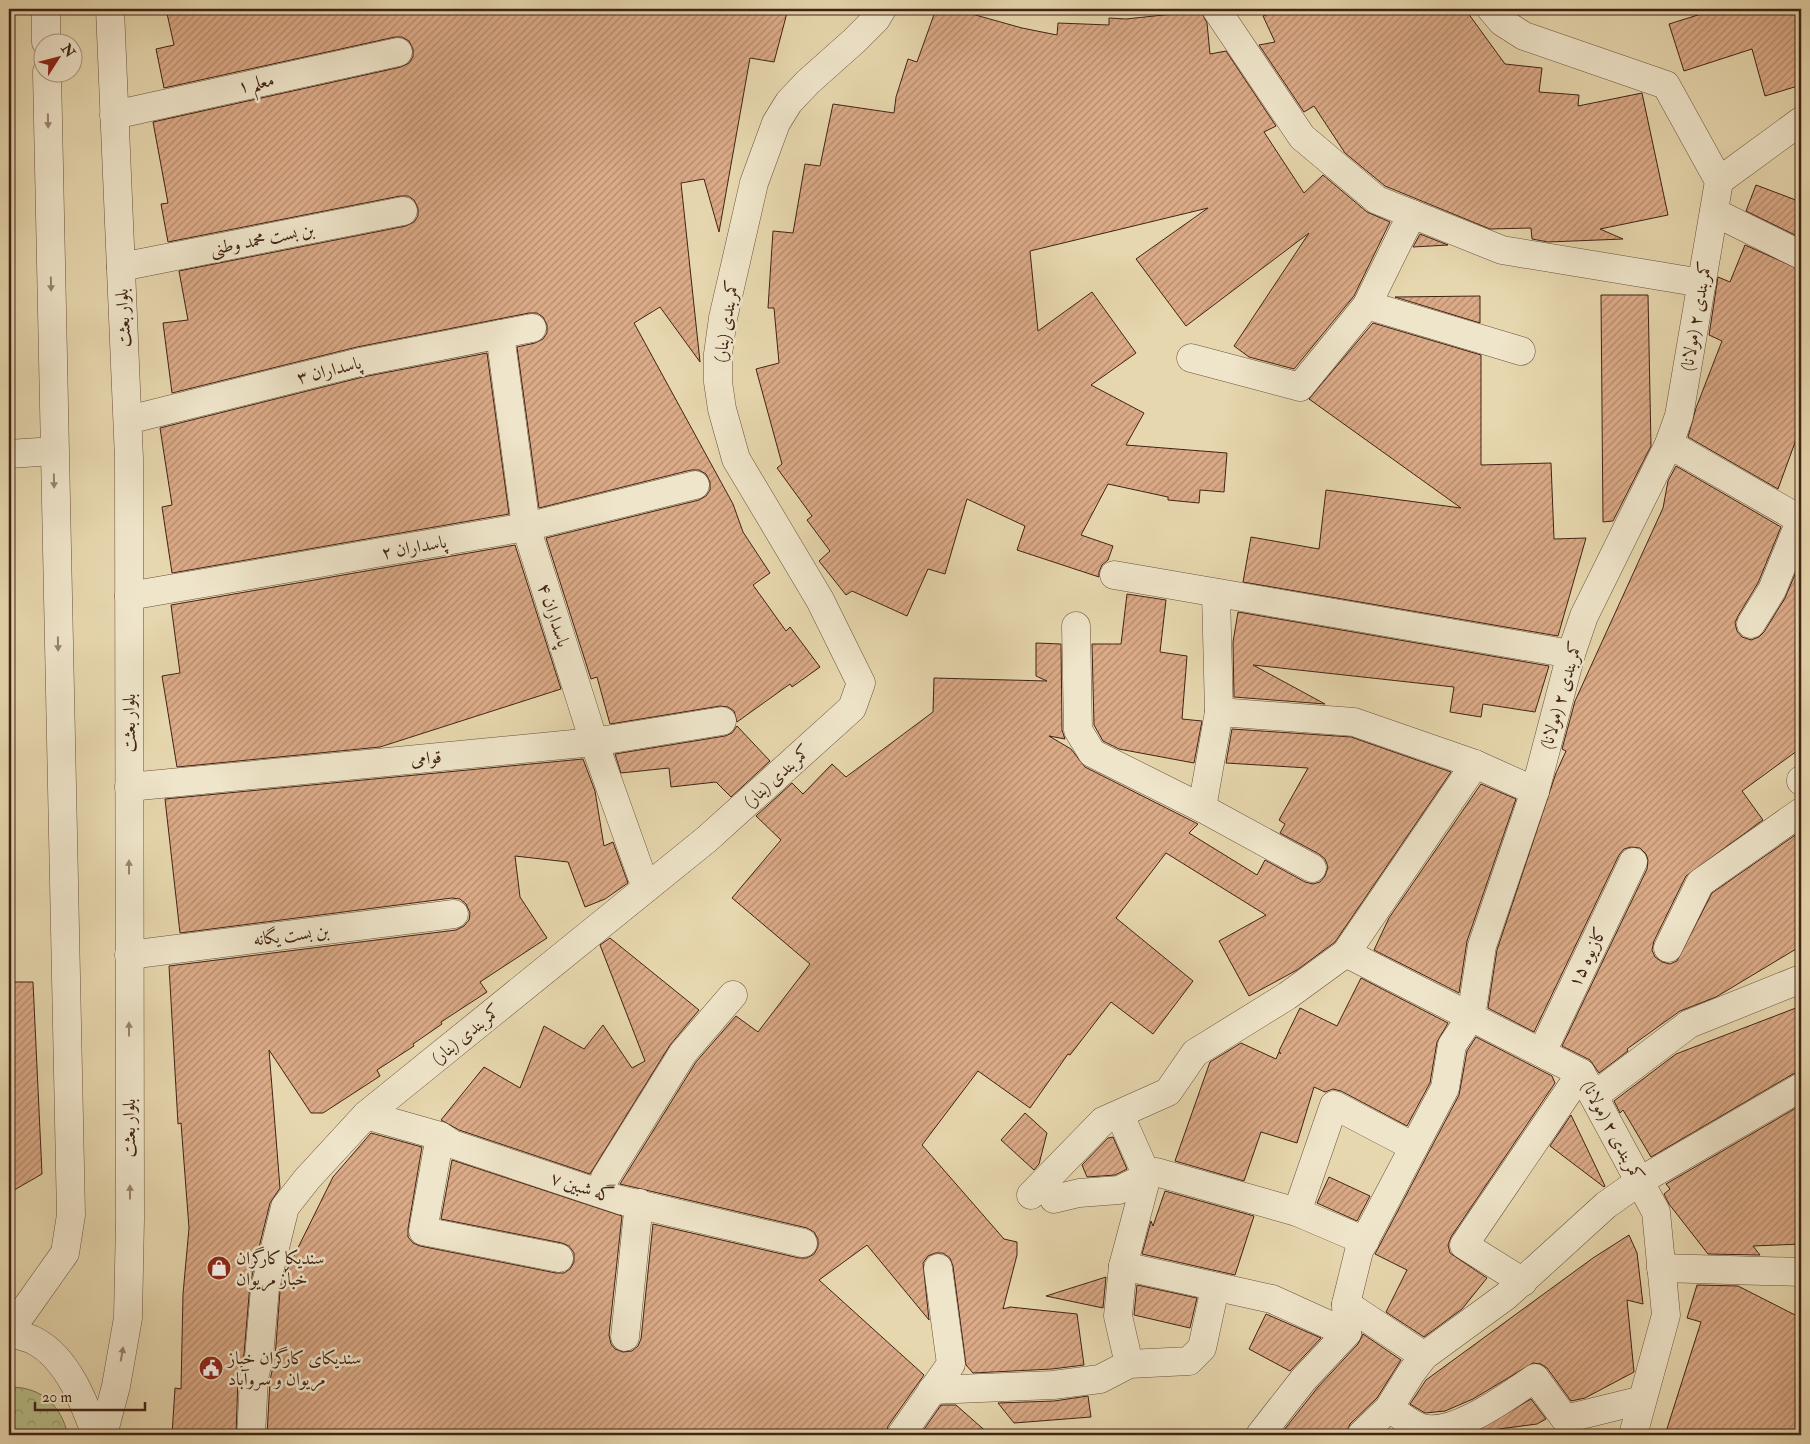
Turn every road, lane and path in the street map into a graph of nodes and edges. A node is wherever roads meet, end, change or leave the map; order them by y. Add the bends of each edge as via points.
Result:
1 (46, 9) edge
2 (110, 9) edge
3 (882, 9) edge
4 (1216, 9) edge
5 (1491, 9) edge
6 (46, 32) edge
7 (398, 52) dead end
8 (47, 82) edge
9 (114, 115) junction
10 (1801, 121) edge
11 (1719, 182) junction
12 (403, 211) dead end
13 (1714, 212) junction
14 (1412, 214) junction
15 (1801, 255) edge
16 (121, 267) junction
17 (1702, 283) junction
18 (1367, 305) junction
19 (532, 328) dead end
20 (500, 334) junction
21 (1521, 351) dead end
22 (1191, 358) dead end
23 (128, 420) junction
24 (1668, 444) junction
25 (54, 451) junction
26 (9, 454) edge
27 (695, 485) dead end
28 (1801, 520) edge
29 (526, 527) junction
30 (1114, 575) dead end
31 (1216, 593) junction
32 (130, 596) junction
33 (1752, 624) dead end
34 (1076, 626) dead end
35 (1571, 654) junction
36 (1219, 712) junction
37 (722, 721) dead end
38 (594, 742) junction
39 (1475, 764) junction
40 (129, 787) junction
41 (1534, 791) junction
42 (1202, 808) junction
43 (1801, 812) edge
44 (1632, 862) dead end
45 (1312, 868) dead end
46 (646, 888) junction
47 (454, 914) dead end
48 (1668, 948) dead end
49 (1346, 953) junction
50 (129, 955) junction
51 (1801, 979) edge
52 (733, 995) dead end
53 (1471, 1016) junction
54 (1542, 1052) junction
55 (1588, 1084) junction
56 (1801, 1087) edge
57 (366, 1115) junction
58 (1120, 1115) junction
59 (440, 1136) junction
60 (1414, 1146) junction
61 (1147, 1176) junction
62 (1640, 1181) junction
63 (600, 1193) junction
64 (639, 1204) junction
65 (1296, 1212) junction
66 (1365, 1241) junction
67 (803, 1243) dead end
68 (559, 1258) dead end
69 (1123, 1266) junction
70 (938, 1268) dead end
71 (1661, 1268) junction
72 (1800, 1274) edge
73 (1523, 1282) junction
74 (1215, 1288) junction
75 (1346, 1304) junction
76 (9, 1332) edge
77 (1346, 1333) junction
78 (625, 1337) dead end
79 (1424, 1356) junction
80 (1129, 1364) junction
81 (932, 1390) junction
82 (1642, 1400) junction
83 (1389, 1408) junction
84 (96, 1435) edge
85 (103, 1435) edge
86 (251, 1435) edge
87 (901, 1435) edge
88 (1260, 1435) edge
89 (1361, 1435) edge
90 (1633, 1435) edge

1 - 6 street
2 - 9 street, بلوار بعثت
3 - 46 street, کمربندی (بنار) via 876,19 789,102 776,123 754,183 723,318 718,354 722,409 736,459 820,600 861,683 852,708 720,827
4 - 14 street via 1302,137 1377,200
5 - 11 street via 1502,22 1524,36 1666,85
7 - 9 street, معلم ۱
8 -> 25 street
9 - 16 street, بلوار بعثت
10 - 11 street
11 - 13 street, کمربندی ۲ (مولانا)
12 - 16 street, بن بست محمد وطنی
13 - 15 street
13 - 17 street, کمربندی ۲ (مولانا)
14 - 17 street via 1502,250
14 - 18 street
16 - 23 street, بلوار بعثت
17 - 24 street, کمربندی ۲ (مولانا) via 1679,416
18 - 21 street
18 - 22 street via 1300,387
19 - 20 street, پاسداران ۳
20 - 23 street, پاسداران ۳ via 360,362
20 - 29 street, پاسداران ۴
23 - 32 street, بلوار بعثت
24 - 28 street
24 - 35 street, کمربندی ۲ (مولانا) via 1584,616
25 - 26 street
25 -> 76 street via 71,1215 65,1253
27 - 29 street, پاسداران ۲
28 - 33 street via 1772,590
29 - 32 street, پاسداران ۲
29 - 38 street, پاسداران ۴
30 - 31 street
31 - 35 street
31 - 36 street
32 - 40 street, بلوار بعثت
34 - 42 street via 1078,730 1092,753
35 - 41 street, کمربندی ۲ (مولانا)
36 - 39 street via 1354,722
36 - 42 street
37 - 38 street, قوامی
38 - 40 street, قوامی
38 - 46 street, پاسداران ۴
39 - 41 street
39 - 49 street
50 -> 40 street, بلوار بعثت
41 - 53 street, کمربندی ۲ (مولانا) via 1482,946
42 - 45 street
43 - 48 street via 1700,883
44 - 54 street, کازیوه ۱۵
46 - 57 street, کمربندی (بنار)
47 - 50 street, بن بست یگانه
49 - 53 street
49 - 58 street via 1286,996 1195,1052 1168,1092
85 -> 50 street, بلوار بعثت via 128,1318
51 - 55 street via 1689,1024
52 - 63 street via 683,1053 605,1178
53 - 54 street, کمربندی ۲ (مولانا)
53 - 60 street via 1452,1045 1445,1088
54 - 55 street, کمربندی ۲ (مولانا)
55 - 62 street, کمربندی ۲ (مولانا)
55 - 73 street via 1464,1245
56 - 62 street
57 - 59 street, گه شبین ۷
57 - 86 street, کمربندی (بنار) via 285,1207 265,1288
58 - 61 street
58 - 61 street via 1103,1122 1042,1197 1118,1190
59 - 63 street, گه شبین ۷ via 452,1144
59 - 68 street via 424,1230
60 - 65 street via 1334,1105
60 - 66 street
61 - 65 street via 1156,1172
61 - 69 street
62 - 71 street, کمربندی ۲ (مولانا) via 1656,1212
62 - 73 street via 1606,1205
63 - 64 street, گه شبین ۷
64 - 67 street, گه شبین ۷
64 - 78 street
65 - 66 street
66 - 75 street via 1359,1252
69 - 74 street
69 - 80 street via 1118,1316
70 - 81 street via 951,1364
71 - 72 street
71 - 82 street, کمربندی ۲ (مولانا) via 1666,1315
73 - 79 street
74 - 77 street via 1272,1300
74 - 80 street via 1202,1348 1189,1361
75 - 77 street
75 - 79 street
76 - 84 street via 36,1341 57,1360 74,1384
77 - 88 street via 1303,1380
79 - 83 street
80 - 81 street via 1100,1379 1053,1385
81 - 87 street
82 - 83 street via 1565,1419 1535,1378 1480,1415 1441,1428 1422,1428
82 - 90 street, کمربندی ۲ (مولانا)
83 - 89 street

